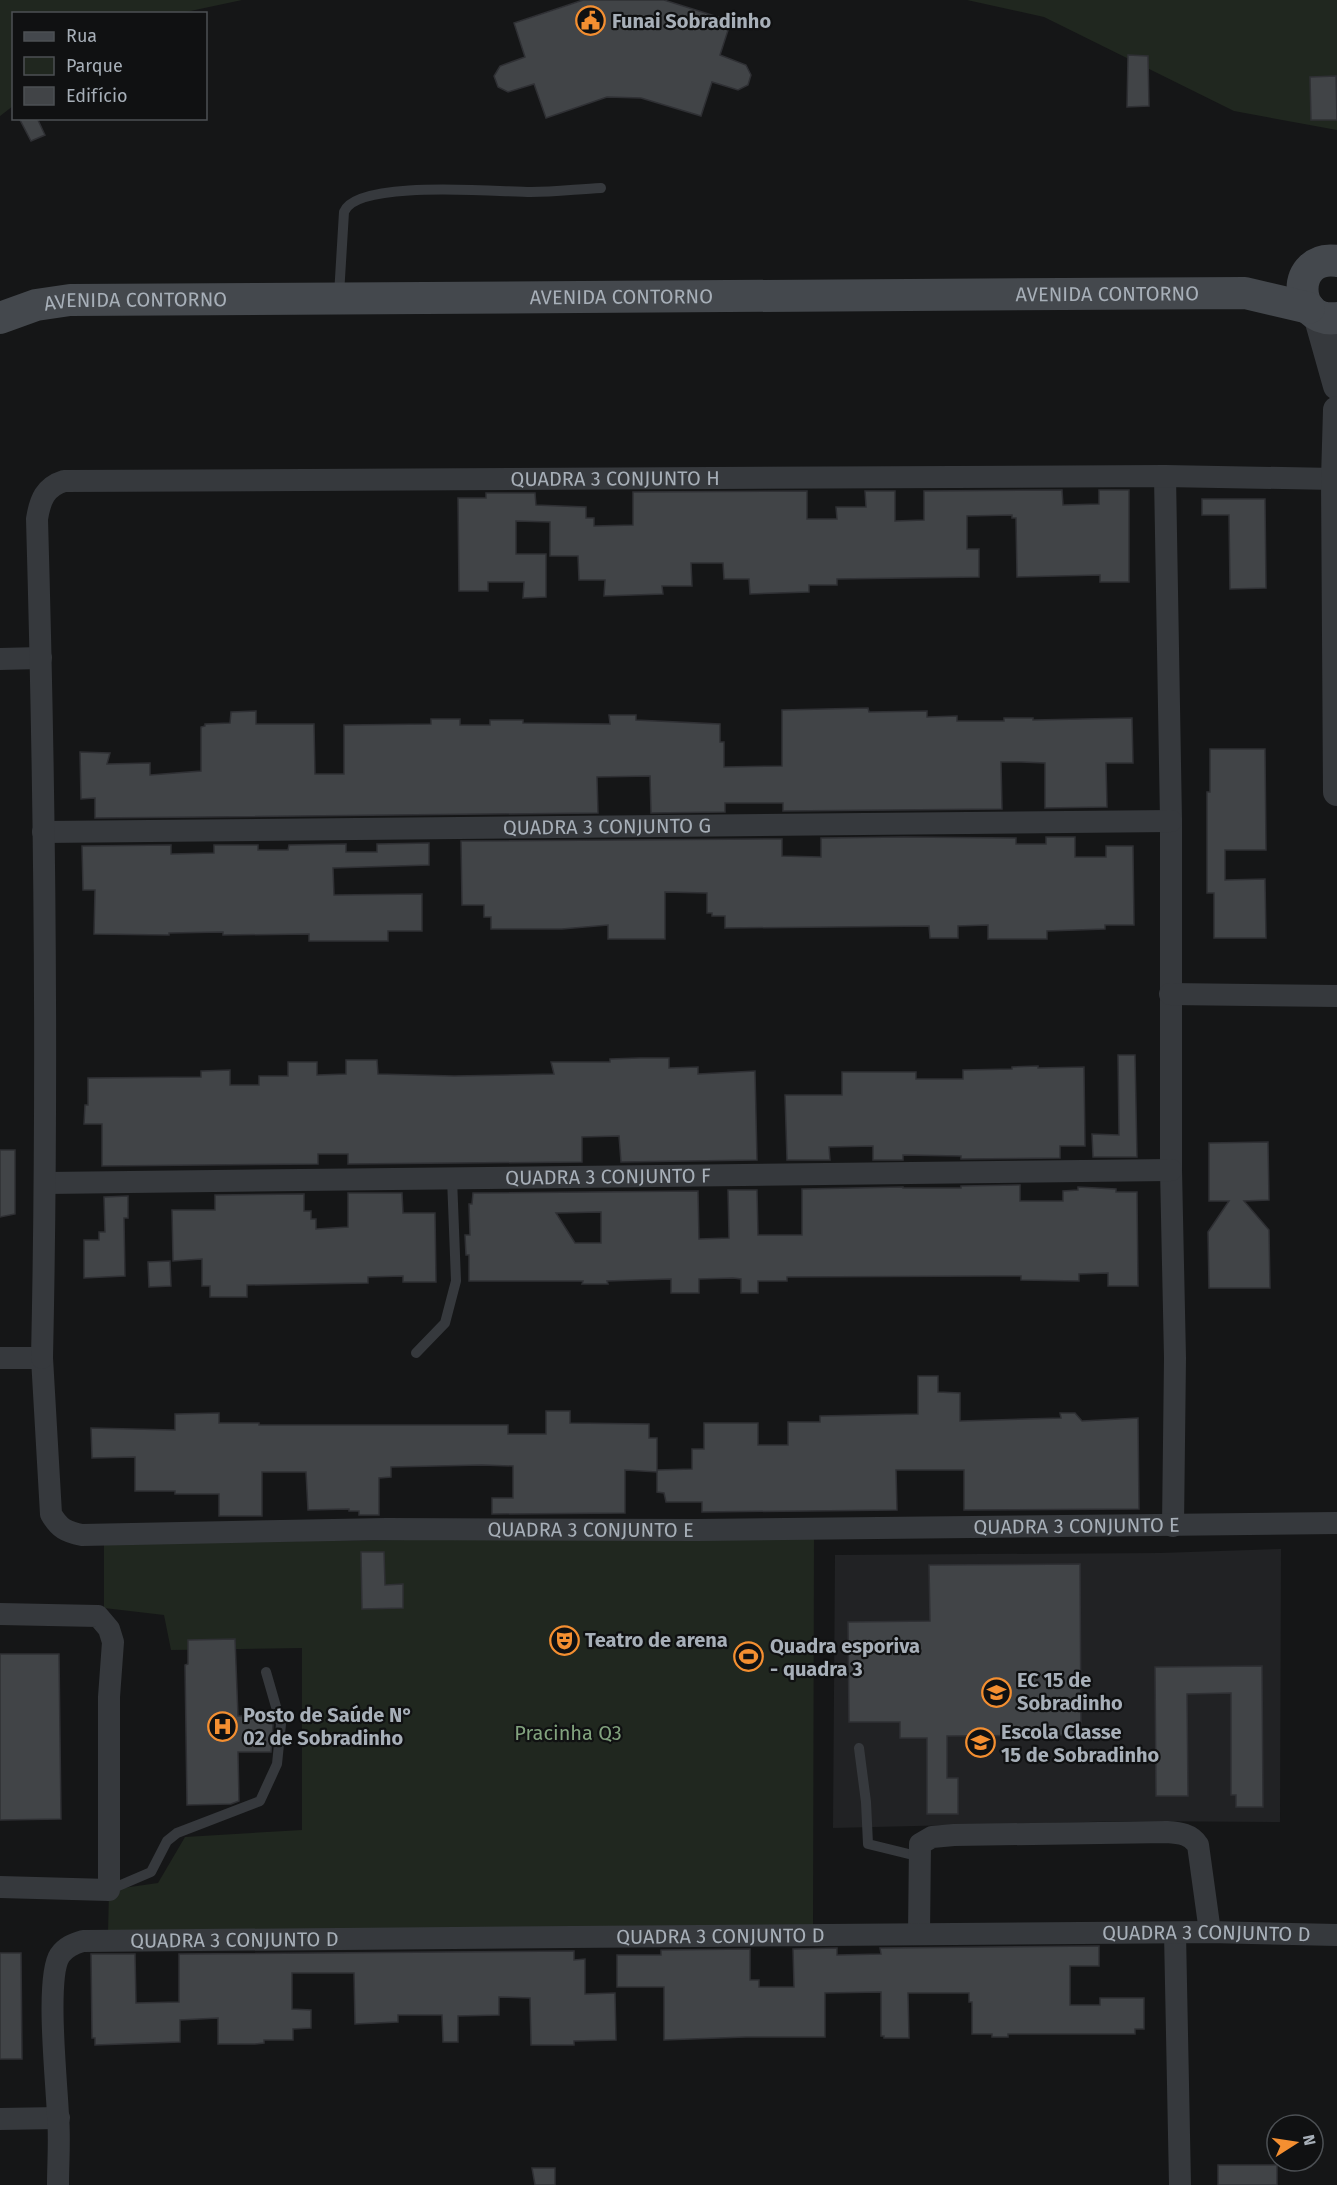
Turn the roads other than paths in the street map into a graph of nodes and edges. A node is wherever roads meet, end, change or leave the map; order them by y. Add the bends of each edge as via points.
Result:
1 (601, 188) dead end
2 (1337, 261) edge
3 (1305, 275) junction
4 (1245, 293) junction
5 (339, 298) junction
6 (1321, 314) edge
7 (0, 318) edge
8 (1337, 386) edge
9 (1337, 410) edge
10 (1165, 476) junction
11 (1335, 479) junction
12 (64, 481) joint
13 (1336, 555) edge
14 (41, 658) junction
15 (0, 659) edge
16 (1337, 792) edge
17 (1171, 821) junction
18 (43, 832) junction
19 (1170, 994) junction
20 (1337, 996) edge
21 (1171, 1170) junction
22 (452, 1178) junction
23 (46, 1183) junction
24 (416, 1353) dead end
25 (0, 1358) edge
26 (42, 1358) junction
27 (1337, 1523) edge
28 (1173, 1526) junction
29 (0, 1614) edge
30 (266, 1672) dead end
31 (859, 1748) dead end
32 (921, 1857) junction
33 (0, 1887) edge
34 (110, 1890) junction
35 (1210, 1932) junction
36 (1175, 1933) junction
37 (920, 1934) junction
38 (1337, 1935) edge
39 (59, 2118) junction
40 (0, 2119) edge
41 (58, 2185) edge
42 (1180, 2185) edge

1 - 5 lane via 533,192 423,189 359,198 349,203 344,212
2 - 3 main road via 1315,264
3 - 4 main road
3 - 6 main road via 1303,298
4 - 5 main road, AVENIDA CONTORNO
4 - 6 main road
5 - 7 main road, AVENIDA CONTORNO via 70,300 36,305
6 - 8 street
9 - 11 street
10 - 11 street, QUADRA 3 CONJUNTO H
10 - 12 street, QUADRA 3 CONJUNTO H
10 - 17 street
11 - 13 street
12 - 14 street, QUADRA 3 CONJUNTO E via 42,496 37,519
13 - 16 street
14 - 15 street
14 - 18 street, QUADRA 3 CONJUNTO E
17 - 18 street, QUADRA 3 CONJUNTO G
17 - 19 street
18 - 23 street, QUADRA 3 CONJUNTO E
19 - 20 street
19 - 21 street
21 - 22 street, QUADRA 3 CONJUNTO F
21 - 28 street
22 - 23 street, QUADRA 3 CONJUNTO F
22 - 24 lane via 456,1281 445,1323
23 - 26 street, QUADRA 3 CONJUNTO E
25 - 26 street
26 - 28 street, QUADRA 3 CONJUNTO E via 51,1514 58,1527 82,1535 386,1529
27 - 28 street, QUADRA 3 CONJUNTO E
29 - 34 street via 98,1616 109,1629 113,1642
30 - 34 lane via 281,1724 277,1764 260,1801 177,1833 168,1841 151,1872
31 - 32 lane via 868,1844
32 - 35 street via 920,1844 941,1836 1179,1833 1193,1838 1198,1845
32 - 37 street
33 - 34 street
35 - 36 street, QUADRA 3 CONJUNTO D
35 - 38 street, QUADRA 3 CONJUNTO D
36 - 37 street, QUADRA 3 CONJUNTO D
36 - 42 street
37 - 39 street, QUADRA 3 CONJUNTO D via 83,1941 71,1944 59,1956 55,1971 53,2016
39 - 40 street
39 - 41 street

